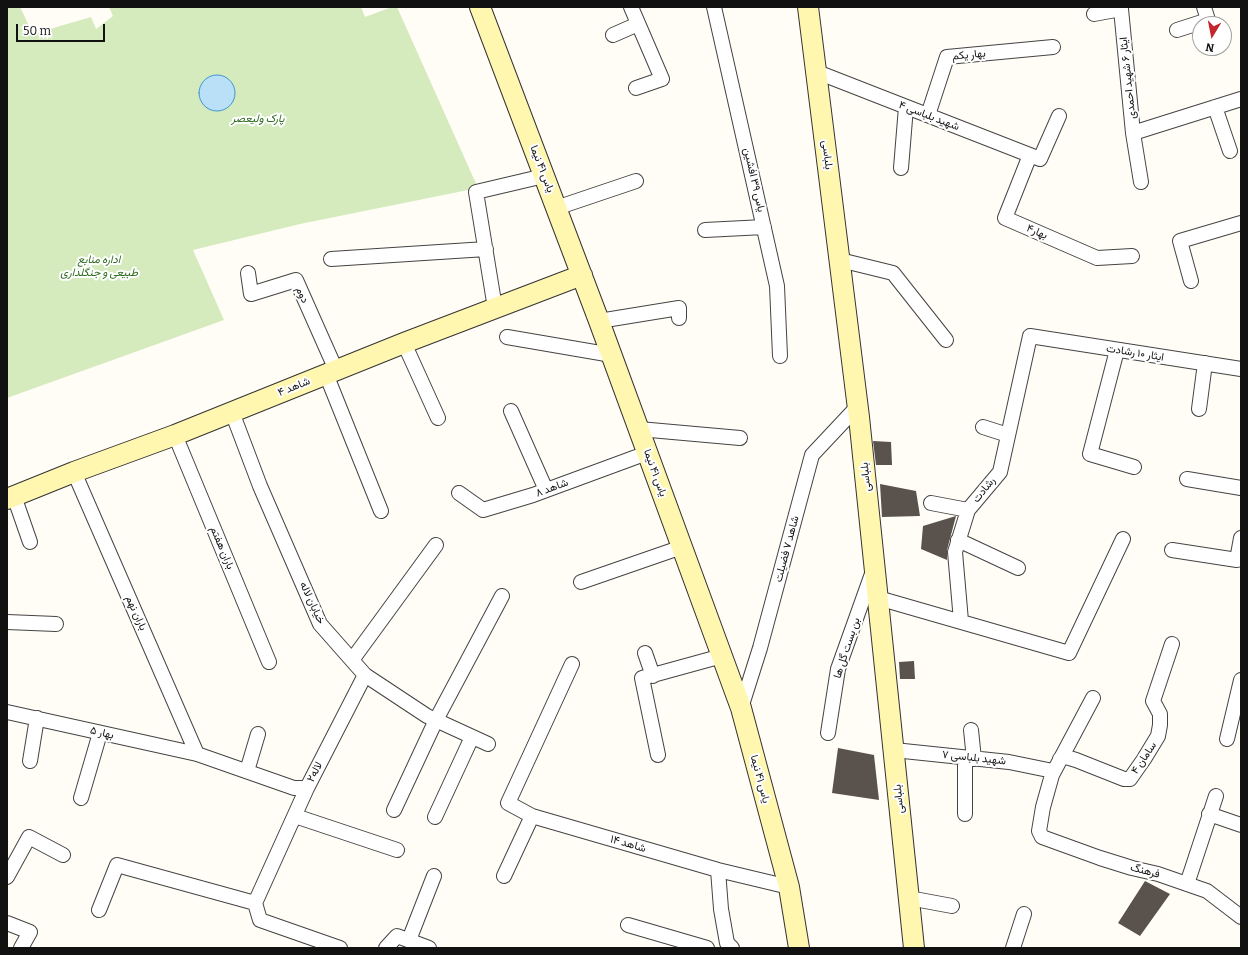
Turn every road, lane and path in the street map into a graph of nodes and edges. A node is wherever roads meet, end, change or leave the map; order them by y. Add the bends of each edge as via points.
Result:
1 (480, 7) edge
2 (630, 7) edge
3 (714, 7) edge
4 (808, 7) edge
5 (1204, 7) edge
6 (1094, 14) dead end
7 (638, 24) junction
8 (1178, 30) dead end
9 (613, 35) dead end
10 (1052, 47) dead end
11 (817, 72) junction
12 (636, 88) dead end
13 (1241, 99) edge
14 (906, 107) junction
15 (1215, 107) junction
16 (928, 115) junction
17 (1059, 116) dead end
18 (1133, 133) junction
19 (1230, 151) dead end
20 (1035, 157) junction
21 (901, 168) dead end
22 (544, 176) junction
23 (636, 181) dead end
24 (1141, 182) dead end
25 (556, 208) junction
26 (1241, 222) edge
27 (764, 227) junction
28 (705, 230) dead end
29 (486, 249) junction
30 (1132, 256) dead end
31 (331, 259) dead end
32 (840, 260) junction
33 (248, 273) dead end
34 (582, 275) junction
35 (1191, 281) dead end
36 (495, 308) junction
37 (679, 318) dead end
38 (599, 321) junction
39 (1030, 336) joint
40 (507, 337) dead end
41 (946, 340) dead end
42 (404, 343) junction
43 (1117, 350) junction
44 (612, 355) junction
45 (780, 356) dead end
46 (1205, 364) junction
47 (1241, 369) edge
48 (331, 372) junction
49 (858, 406) junction
50 (1199, 409) dead end
51 (511, 411) dead end
52 (232, 412) junction
53 (438, 418) dead end
54 (983, 427) dead end
55 (639, 430) junction
56 (175, 435) junction
57 (1008, 435) junction
58 (740, 438) dead end
59 (647, 453) junction
60 (1134, 467) dead end
61 (74, 472) junction
62 (1187, 479) dead end
63 (1241, 488) edge
64 (546, 490) junction
65 (459, 493) dead end
66 (11, 498) edge
67 (931, 503) dead end
68 (968, 510) junction
69 (381, 511) dead end
70 (1241, 538) edge
71 (1123, 539) dead end
72 (958, 540) junction
73 (30, 542) dead end
74 (436, 545) dead end
75 (682, 547) junction
76 (1172, 550) dead end
77 (875, 565) junction
78 (1018, 568) dead end
79 (581, 582) dead end
80 (502, 596) dead end
81 (878, 598) junction
82 (961, 621) junction
83 (7, 622) edge
84 (56, 624) dead end
85 (1172, 644) dead end
86 (645, 653) dead end
87 (722, 656) junction
88 (352, 660) junction
89 (269, 662) dead end
90 (572, 664) dead end
91 (365, 675) junction
92 (653, 676) junction
93 (1240, 687) edge
94 (1093, 698) dead end
95 (741, 708) junction
96 (7, 712) edge
97 (37, 718) junction
98 (436, 720) junction
99 (971, 730) dead end
100 (100, 733) junction
101 (828, 733) dead end
102 (258, 734) dead end
103 (472, 737) junction
104 (1226, 739) dead end
105 (488, 744) dead end
106 (894, 750) junction
107 (197, 754) junction
108 (658, 755) dead end
109 (969, 758) junction
110 (30, 760) dead end
111 (1057, 765) junction
112 (247, 771) junction
113 (307, 788) junction
114 (1216, 796) dead end
115 (81, 798) dead end
116 (394, 810) dead end
117 (965, 814) dead end
118 (1209, 814) junction
119 (294, 816) junction
120 (532, 816) junction
121 (435, 818) dead end
122 (1241, 824) edge
123 (397, 850) dead end
124 (63, 855) dead end
125 (718, 870) junction
126 (434, 876) dead end
127 (504, 876) dead end
128 (7, 878) edge
129 (1187, 884) junction
130 (789, 887) junction
131 (909, 898) junction
132 (255, 903) junction
133 (952, 906) dead end
134 (100, 910) dead end
135 (1024, 914) dead end
136 (1241, 917) edge
137 (7, 923) edge
138 (628, 925) dead end
139 (409, 940) junction
140 (21, 948) edge
141 (340, 948) edge
142 (386, 948) edge
143 (429, 948) edge
144 (707, 948) edge
145 (732, 948) edge
146 (799, 948) edge
147 (914, 948) edge
148 (1013, 948) edge

1 - 22 street, یاس ۴۱ نیما
2 - 7 street
3 - 27 street, یاس ۳۹ افشین
4 - 11 street, بلباسی
5 - 8 street via 1208,20
6 - 18 street, ایثار ۶ شهید احمدی via 1120,9
7 - 9 street
7 - 12 street via 662,79
10 - 16 street, بهار یکم via 947,57
11 - 14 street, شهید بلباسی ۴
11 - 32 street, بلباسی
13 - 15 street, ایثار ۶ شهید احمدی
14 - 16 street, شهید بلباسی ۴
14 - 21 street
15 - 18 street, ایثار ۶ شهید احمدی
15 - 19 street
16 - 20 street, شهید بلباسی ۴
17 - 20 street
18 - 24 street
20 - 30 street, بهار۴ via 1005,218 1097,258
22 - 25 street, یاس ۴۱ نیما
22 - 29 street via 476,192
23 - 25 street
25 - 34 street, یاس ۴۱ نیما
26 - 35 street via 1180,241
27 - 28 street
27 - 45 street, یاس ۳۹ افشین via 777,286
29 - 31 street
29 - 36 street
32 - 41 street via 893,273
32 - 49 street, بلباسی
33 - 48 street, دوم via 251,294 296,280
34 - 36 street, شاهد ۴
34 - 38 street, یاس ۴۱ نیما
36 - 42 street, شاهد ۴
37 - 38 street via 679,308
38 - 44 street, یاس ۴۱ نیما
39 - 43 street, ایثار ۱۰ رشادت
39 - 57 street, رشادت
40 - 44 street
42 - 48 street, شاهد ۴
42 - 53 street
43 - 46 street, ایثار ۱۰ رشادت
43 - 60 street via 1090,454
44 - 55 street, یاس ۴۱ نیما
46 - 47 street, ایثار ۱۰ رشادت
46 - 50 street
48 - 52 street, شاهد ۴
48 - 69 street
49 - 77 street, بلباسی
49 - 95 street, شاهد ۷ فضیلت via 812,455 762,641
51 - 64 street
52 - 56 street, شاهد ۴
52 - 88 street, خیابان لاله via 260,486 320,624
54 - 57 street
55 - 58 street
55 - 59 street, یاس ۴۱ نیما
56 - 61 street, شاهد ۴
56 - 89 street, باران هفتم
57 - 68 street, رشادت via 1000,472
59 - 64 street, شاهد ۸
59 - 75 street, یاس ۴۱ نیما
61 - 66 street, شاهد ۴
61 - 107 street, باران نهم
62 - 63 street
64 - 65 street, شاهد ۸ via 483,510
66 - 73 street
67 - 68 street
68 - 72 street, رشادت
70 - 76 street via 1237,560
71 - 82 street via 1069,653
72 - 78 street
72 - 82 street, رشادت via 954,552
74 - 88 street
75 - 79 street
75 - 87 street, یاس ۴۱ نیما
77 - 81 street, بلباسی
77 - 101 street, بن بست گل ها via 838,669
80 - 98 street
81 - 82 street
81 - 106 street, بلباسی
83 - 84 street
85 - 111 street, سامان ۴ via 1153,701 1160,714 1158,736 1130,779 1066,757
86 - 92 street
87 - 92 street
87 - 95 street, یاس ۴۱ نیما
88 - 91 street, خیابان لاله
90 - 120 street, شاهد ۱۴ via 508,803
91 - 98 street, خیابان لاله
91 - 113 street, لاله۲
92 - 108 street via 642,678
93 - 104 street
94 - 111 street
95 - 130 street, یاس ۴۱ نیما
96 - 97 street, بهار ۵
97 - 100 street, بهار ۵
97 - 110 street
98 - 103 street, خیابان لاله
98 - 116 street
99 - 109 street
100 - 107 street, بهار ۵
100 - 115 street
102 - 112 street
103 - 105 street, خیابان لاله
103 - 121 street
106 - 109 street, شهید بلباسی ۷
106 - 131 street, بلباسی
107 - 112 street, لاله۲
109 - 111 street, شهید بلباسی ۷
109 - 117 street
111 - 129 street, فرهنگ via 1043,807 1039,831 1042,837 1100,858
112 - 113 street, لاله۲ via 294,788
113 - 119 street
114 - 118 street
118 - 122 street
118 - 129 street
119 - 123 street
119 - 132 street
120 - 125 street, شاهد ۱۴
120 - 127 street
124 - 128 street via 29,837
125 - 130 street, شاهد ۱۴
125 - 145 street via 727,943
126 - 139 street
129 - 136 street, فرهنگ via 1207,891
130 - 146 street, یاس ۴۱ نیما
131 - 133 street
131 - 147 street, بلباسی
132 - 134 street via 118,865
132 - 141 street via 260,920
135 - 148 street
137 - 140 street via 30,932
138 - 144 street
139 - 142 street via 397,936
139 - 143 street

